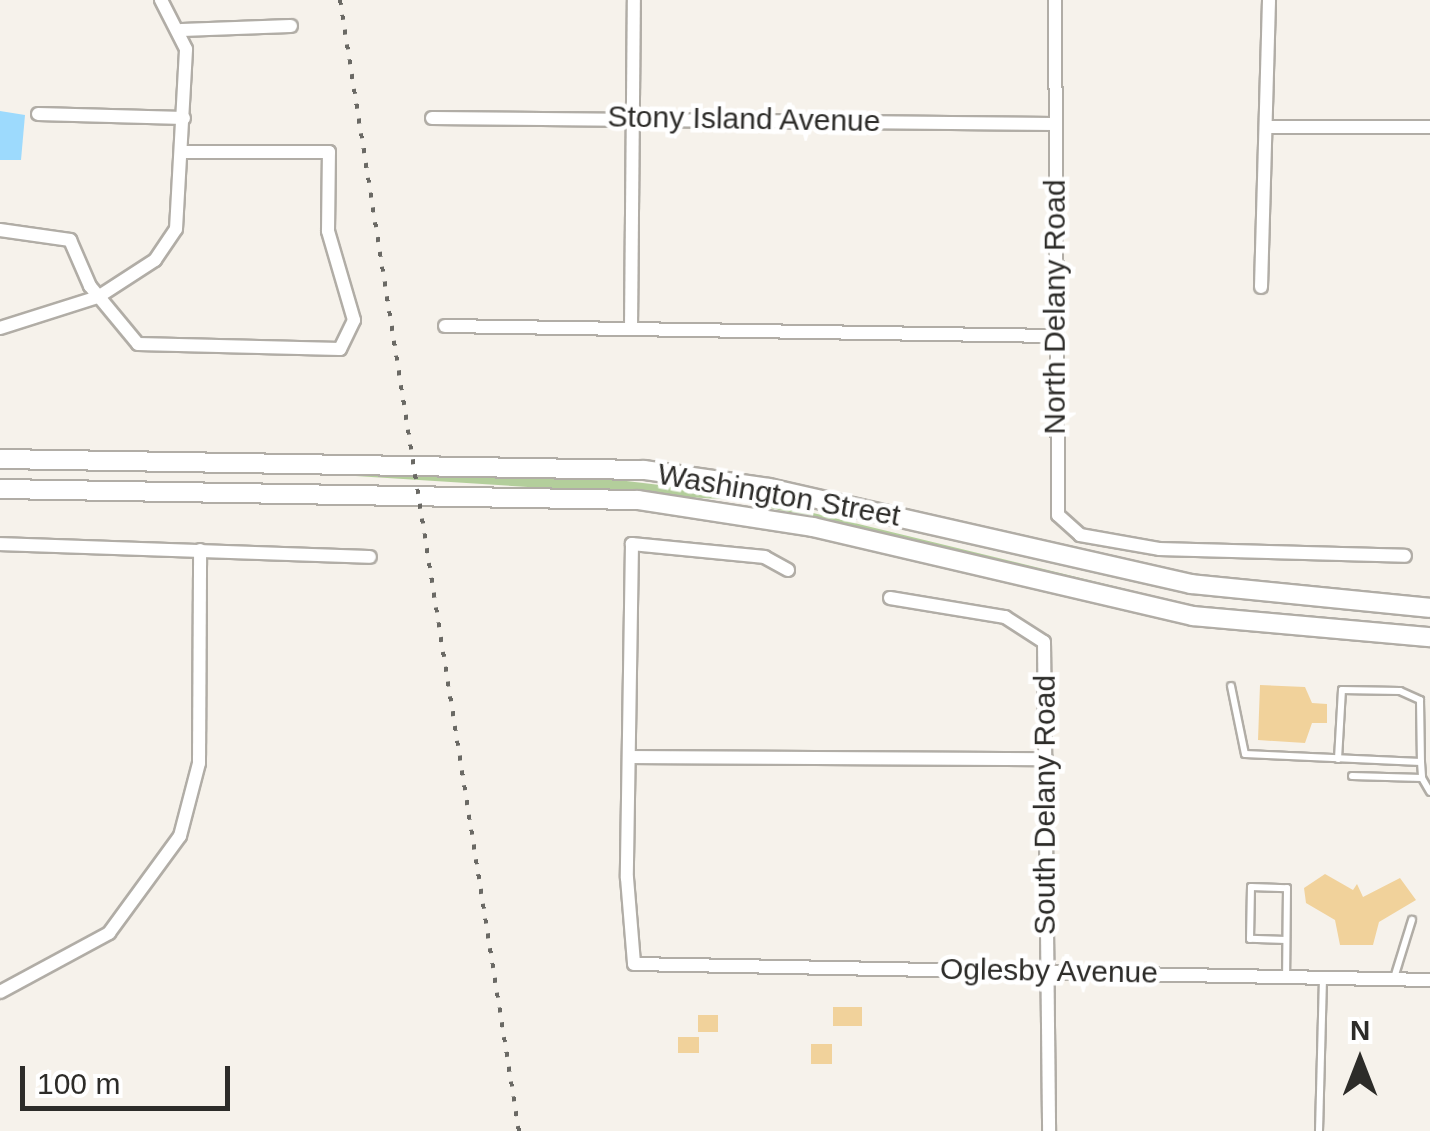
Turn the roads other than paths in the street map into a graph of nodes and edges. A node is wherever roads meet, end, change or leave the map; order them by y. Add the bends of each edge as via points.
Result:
1 (161, 0) edge
2 (634, 0) edge
3 (1055, 0) edge
4 (1270, 0) edge
5 (290, 26) dead end
6 (181, 30) junction
7 (38, 114) dead end
8 (634, 116) junction
9 (184, 118) junction
10 (432, 118) dead end
11 (1055, 124) junction
12 (1430, 126) edge
13 (1269, 127) junction
14 (182, 152) junction
15 (0, 230) edge
16 (1260, 287) dead end
17 (98, 297) junction
18 (445, 326) dead end
19 (0, 328) edge
20 (631, 329) junction
21 (1055, 336) junction
22 (0, 459) edge
23 (0, 489) edge
24 (0, 544) edge
25 (200, 550) junction
26 (1405, 556) dead end
27 (370, 557) dead end
28 (788, 570) dead end
29 (890, 598) dead end
30 (1430, 608) edge
31 (1430, 637) edge
32 (1231, 686) dead end
33 (632, 756) junction
34 (1046, 759) junction
35 (1338, 759) junction
36 (1420, 762) junction
37 (1352, 776) dead end
38 (1422, 778) junction
39 (1430, 792) edge
40 (1412, 920) dead end
41 (1286, 940) junction
42 (1047, 970) junction
43 (1286, 976) junction
44 (1323, 978) junction
45 (1394, 979) junction
46 (1430, 980) edge
47 (0, 992) edge
48 (1049, 1131) edge
49 (1319, 1131) edge

1 - 6 street
2 - 8 street
3 - 11 street, North Delany Road
4 - 13 street
5 - 6 street
6 - 9 street
7 - 9 street
8 - 10 street, Stony Island Avenue
8 - 11 street, Stony Island Avenue
8 - 20 street
9 - 14 street
11 - 21 street, North Delany Road
12 - 13 street
13 - 16 street
14 - 17 street via 178,218 163,253
14 - 17 street via 328,152 328,230 350,298 350,339 325,351 148,346 124,332
15 - 17 street via 70,240
17 - 19 street
18 - 20 street
20 - 21 street
21 - 26 street, North Delany Road via 1058,515 1080,535 1147,547
22 - 30 main road, Washington Street via 644,470 769,488 1219,589
23 - 31 main road, Washington Street via 638,500 813,527 1192,616
24 - 25 street
25 - 27 street
25 - 47 street via 199,763 180,836 109,933
28 - 33 street via 764,556 632,544
29 - 34 street, South Delany Road via 1005,617 1044,642
32 - 35 lane via 1237,749
33 - 34 street
33 - 42 street, Oglesby Avenue via 634,964
34 - 42 street, South Delany Road
35 - 36 lane
35 - 36 lane via 1342,690 1400,690 1420,700
36 - 38 lane
37 - 38 lane
38 - 39 lane
40 - 45 lane
41 - 41 lane via 1287,888 1252,887 1250,939
41 - 43 lane
42 - 43 street, Oglesby Avenue
42 - 48 street, South Delany Road
43 - 44 street, Oglesby Avenue
44 - 45 street, Oglesby Avenue
44 - 49 lane
45 - 46 street, Oglesby Avenue

